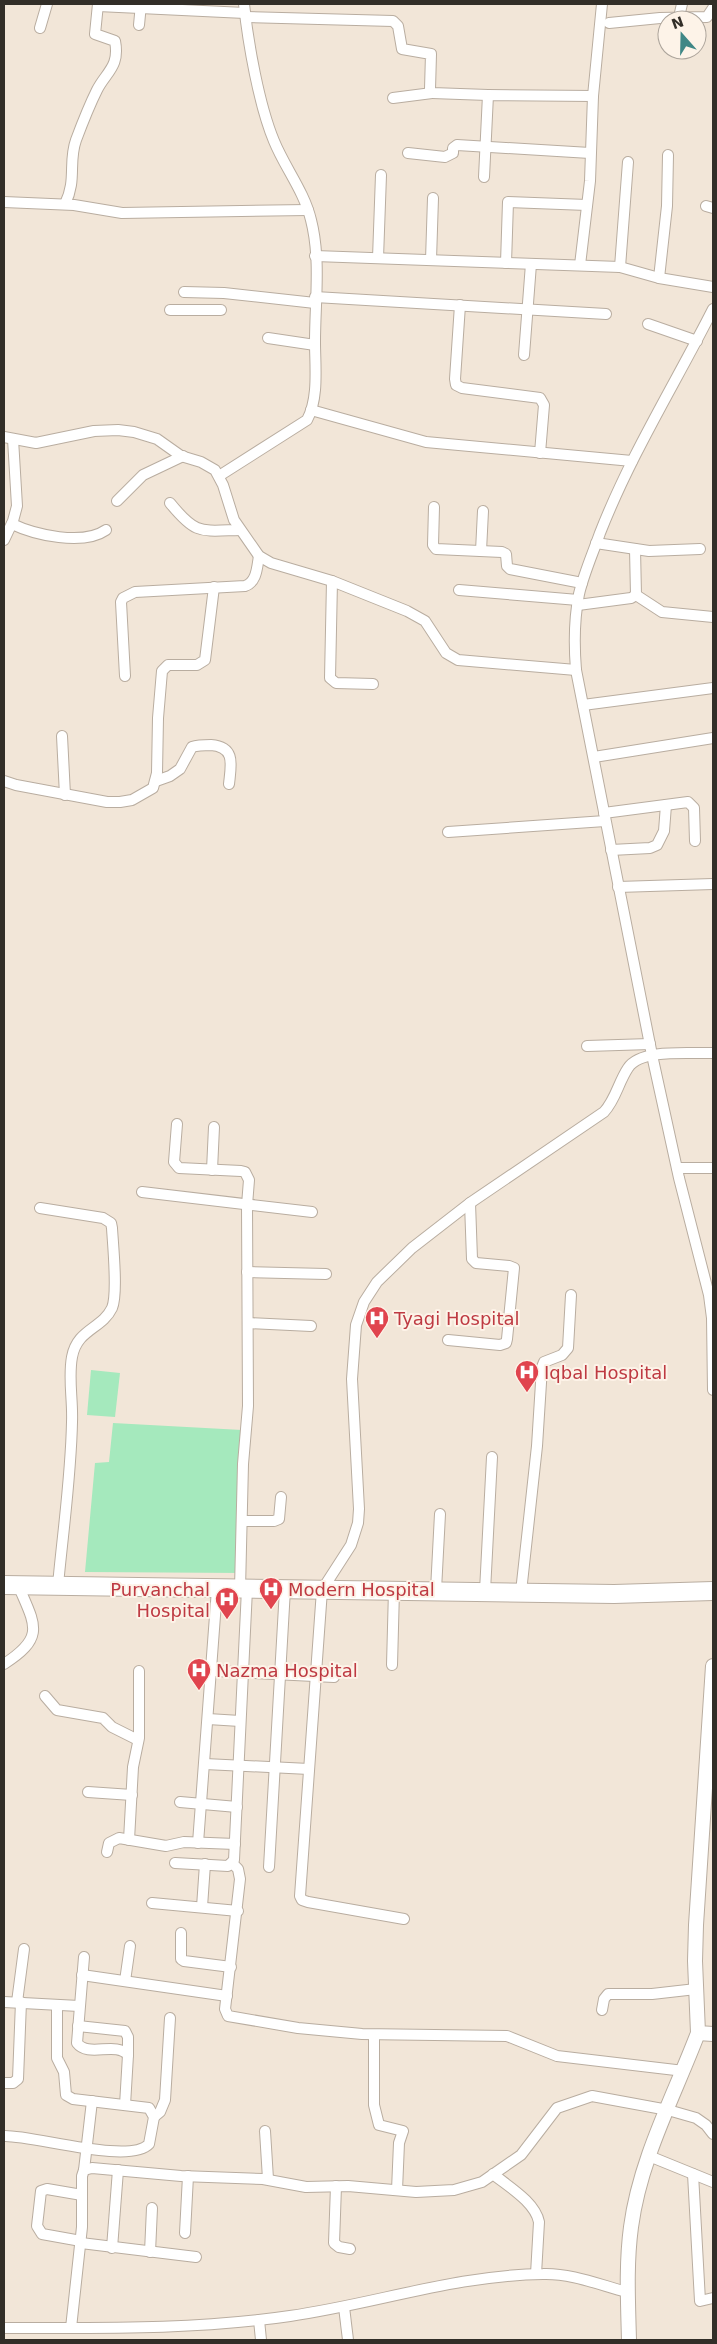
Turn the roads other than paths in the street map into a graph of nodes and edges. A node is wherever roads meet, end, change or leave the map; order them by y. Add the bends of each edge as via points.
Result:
1 (47, 4) edge
2 (602, 4) edge
3 (98, 5) edge
4 (141, 6) edge
5 (245, 11) edge
6 (657, 19) edge
7 (610, 23) dead end
8 (139, 25) dead end
9 (40, 28) dead end
10 (432, 93) junction
11 (488, 95) junction
12 (593, 96) junction
13 (393, 98) dead end
14 (486, 147) junction
15 (408, 153) dead end
16 (590, 153) junction
17 (668, 155) dead end
18 (628, 162) dead end
19 (381, 175) dead end
20 (484, 177) dead end
21 (433, 198) dead end
22 (4, 202) edge
23 (65, 204) junction
24 (587, 205) junction
25 (308, 210) junction
26 (316, 256) junction
27 (378, 258) junction
28 (431, 260) junction
29 (506, 263) junction
30 (531, 264) junction
31 (580, 265) junction
32 (620, 267) junction
33 (658, 278) junction
34 (713, 287) edge
35 (184, 292) dead end
36 (209, 293) junction
37 (315, 300) junction
38 (460, 304) junction
39 (529, 308) junction
40 (713, 308) edge
41 (207, 309) junction
42 (170, 310) dead end
43 (221, 310) dead end
44 (606, 314) dead end
45 (648, 324) dead end
46 (268, 338) dead end
47 (697, 341) junction
48 (315, 345) junction
49 (524, 355) dead end
50 (311, 410) junction
51 (8, 438) edge
52 (540, 453) junction
53 (183, 456) junction
54 (632, 461) junction
55 (219, 476) junction
56 (116, 500) dead end
57 (170, 503) dead end
58 (434, 507) dead end
59 (483, 511) dead end
60 (12, 524) junction
61 (106, 530) dead end
62 (240, 530) junction
63 (4, 540) edge
64 (596, 543) junction
65 (635, 549) junction
66 (700, 549) dead end
67 (481, 550) junction
68 (259, 556) junction
69 (332, 581) junction
70 (582, 583) junction
71 (214, 587) junction
72 (459, 590) dead end
73 (636, 595) junction
74 (578, 603) junction
75 (713, 617) edge
76 (576, 670) junction
77 (125, 676) dead end
78 (373, 684) dead end
79 (713, 688) edge
80 (583, 705) junction
81 (62, 736) dead end
82 (713, 738) edge
83 (594, 757) junction
84 (4, 781) edge
85 (156, 781) junction
86 (230, 784) dead end
87 (65, 795) junction
88 (666, 804) junction
89 (604, 817) junction
90 (448, 832) dead end
91 (695, 841) dead end
92 (611, 850) junction
93 (713, 884) edge
94 (618, 887) junction
95 (650, 1044) junction
96 (587, 1046) dead end
97 (713, 1053) edge
98 (652, 1055) junction
99 (177, 1124) dead end
100 (214, 1127) dead end
101 (677, 1168) junction
102 (713, 1168) edge
103 (212, 1170) junction
104 (142, 1192) dead end
105 (470, 1203) junction
106 (246, 1205) junction
107 (40, 1208) dead end
108 (312, 1212) dead end
109 (247, 1272) junction
110 (326, 1274) dead end
111 (571, 1294) dead end
112 (248, 1323) junction
113 (311, 1326) dead end
114 (448, 1340) dead end
115 (713, 1390) edge
116 (492, 1457) dead end
117 (281, 1497) dead end
118 (440, 1514) dead end
119 (242, 1522) junction
120 (11, 1585) edge
121 (58, 1585) junction
122 (217, 1588) junction
123 (244, 1589) junction
124 (285, 1589) junction
125 (322, 1590) junction
126 (394, 1590) junction
127 (436, 1590) junction
128 (485, 1591) junction
129 (713, 1591) edge
130 (521, 1592) junction
131 (4, 1664) edge
132 (392, 1665) dead end
133 (713, 1666) edge
134 (195, 1670) dead end
135 (139, 1671) dead end
136 (212, 1671) junction
137 (242, 1672) junction
138 (280, 1675) junction
139 (315, 1676) junction
140 (334, 1677) dead end
141 (45, 1696) dead end
142 (208, 1719) junction
143 (240, 1721) junction
144 (138, 1740) junction
145 (205, 1764) junction
146 (238, 1765) junction
147 (275, 1767) junction
148 (308, 1768) junction
149 (88, 1792) dead end
150 (132, 1795) junction
151 (180, 1802) dead end
152 (202, 1804) junction
153 (237, 1807) junction
154 (709, 1816) edge
155 (129, 1840) junction
156 (198, 1842) junction
157 (235, 1844) junction
158 (108, 1852) dead end
159 (175, 1863) dead end
160 (232, 1863) junction
161 (205, 1864) junction
162 (269, 1867) dead end
163 (152, 1903) dead end
164 (202, 1907) junction
165 (238, 1911) junction
166 (404, 1918) dead end
167 (181, 1933) dead end
168 (130, 1946) dead end
169 (24, 1949) dead end
170 (84, 1957) dead end
171 (231, 1967) junction
172 (82, 1975) junction
173 (125, 1981) junction
174 (696, 1989) junction
175 (226, 1996) junction
176 (4, 2002) edge
177 (19, 2002) junction
178 (56, 2005) junction
179 (79, 2006) junction
180 (602, 2010) dead end
181 (170, 2018) dead end
182 (78, 2026) junction
183 (698, 2033) junction
184 (713, 2034) edge
185 (374, 2035) junction
186 (128, 2055) junction
187 (684, 2071) junction
188 (5, 2083) edge
189 (92, 2101) junction
190 (125, 2106) junction
191 (668, 2110) junction
192 (154, 2118) junction
193 (265, 2131) dead end
194 (713, 2134) edge
195 (4, 2136) edge
196 (86, 2148) junction
197 (649, 2156) junction
198 (84, 2170) junction
199 (118, 2170) junction
200 (494, 2174) junction
201 (693, 2174) junction
202 (188, 2176) junction
203 (268, 2179) junction
204 (713, 2182) edge
205 (336, 2186) junction
206 (397, 2190) junction
207 (82, 2195) junction
208 (152, 2208) dead end
209 (185, 2233) dead end
210 (81, 2242) junction
211 (112, 2248) junction
212 (350, 2249) dead end
213 (150, 2252) junction
214 (196, 2257) dead end
215 (536, 2274) junction
216 (627, 2292) junction
217 (713, 2298) edge
218 (344, 2307) junction
219 (259, 2320) junction
220 (4, 2328) edge
221 (71, 2328) junction
222 (261, 2340) edge
223 (348, 2340) edge
224 (629, 2340) edge

1 - 9 street
2 - 12 street
3 - 4 street
3 - 23 street via 95,34 116,41 114,62 110,74 98,88 76,141 72,186
4 - 5 street
4 - 8 street
5 - 10 street via 393,21 398,26 402,49 432,54
5 - 25 street via 269,128
6 - 7 street
10 - 11 street
10 - 13 street
11 - 12 street
11 - 14 street
12 - 16 street
14 - 15 street via 457,145 445,157
14 - 16 street
14 - 20 street
16 - 24 street
17 - 33 street via 667,206
18 - 32 street
19 - 27 street
21 - 28 street
22 - 23 street
23 - 25 street via 122,214
24 - 29 street via 508,202
24 - 31 street
25 - 26 street
26 - 27 street
26 - 37 street
27 - 28 street
28 - 29 street
29 - 30 street
30 - 31 street
30 - 39 street
31 - 32 street
32 - 33 street
33 - 34 street
35 - 36 street
36 - 37 street
36 - 41 street
37 - 38 street
37 - 48 street
38 - 39 street
38 - 52 street via 456,385 540,398 544,405
39 - 44 street
39 - 49 street
40 - 47 street
41 - 42 street
41 - 43 street
45 - 47 street
46 - 48 street
47 - 54 street
48 - 50 street
50 - 52 street via 426,442
50 - 55 street via 302,425
51 - 53 street via 46,442 94,431 118,430 157,439
51 - 60 street via 17,506
52 - 54 street
53 - 55 street via 210,466
53 - 56 street via 143,475
54 - 64 street
55 - 62 street
57 - 62 street via 186,522 198,530
58 - 67 street via 434,548
59 - 67 street
60 - 61 street via 34,533 76,538 87,538
60 - 63 street
62 - 68 street
64 - 65 street
64 - 70 street
65 - 66 street
65 - 73 street
67 - 70 street via 504,552 507,566 512,570
68 - 69 street via 271,563
68 - 71 street via 255,578 249,585
69 - 76 street via 419,618 429,626 446,653 458,660
69 - 78 street via 330,678 336,683
70 - 74 street
71 - 77 street via 135,592 123,598
71 - 85 street via 205,660 197,665 168,665 162,671
72 - 74 street
73 - 74 street
73 - 75 street via 662,612
74 - 76 street
76 - 80 street
79 - 80 street
80 - 83 street
81 - 87 street
82 - 83 street
83 - 89 street
84 - 87 street
85 - 86 street via 180,769 192,747 212,745 228,752
85 - 87 street via 147,793 120,802
88 - 89 street
88 - 91 street via 688,802 694,806
88 - 92 street via 664,831 657,845
89 - 90 street
89 - 92 street
92 - 94 street
93 - 94 street
94 - 95 street
95 - 96 street
95 - 98 street
97 - 98 street
98 - 101 street
98 - 105 street via 640,1058 628,1067 612,1103 604,1112
99 - 103 street via 176,1165 184,1169
100 - 103 street
101 - 102 street
101 - 115 street via 712,1318
103 - 106 street via 245,1172 249,1180
104 - 106 street
105 - 114 street via 472,1259 476,1263 514,1268 507,1339 500,1345
105 - 125 street via 392,1266 377,1282 360,1311 353,1341 352,1379 358,1523 351,1545
106 - 108 street
106 - 109 street
107 - 121 street via 104,1218 112,1228 112,1308 82,1336 72,1357 72,1422
109 - 110 street
109 - 112 street
111 - 130 street via 568,1348 562,1355 544,1362 542,1367
112 - 113 street
112 - 119 street via 248,1406
116 - 128 street
117 - 119 street via 279,1519
118 - 127 street
119 - 123 street
120 - 121 highway
120 - 131 street via 31,1617 33,1631 25,1648
121 - 122 highway
122 - 123 highway
122 - 136 street
123 - 124 highway
123 - 137 street
124 - 125 highway
124 - 138 street
125 - 126 highway
125 - 139 street
126 - 127 highway
126 - 132 street
127 - 128 highway
128 - 130 highway
129 - 130 highway
133 - 154 street
134 - 136 street
135 - 144 street
136 - 137 street
136 - 142 street
137 - 138 street
137 - 143 street
138 - 139 street
138 - 147 street
139 - 140 street
139 - 148 street
141 - 144 street via 57,1710 103,1718 112,1727
142 - 143 street
142 - 145 street
143 - 146 street
144 - 150 street
145 - 146 street
145 - 152 street
146 - 147 street
146 - 153 street
147 - 148 street
147 - 162 street
148 - 166 street via 301,1898 308,1902
149 - 150 street
150 - 155 street
151 - 152 street
152 - 153 street
152 - 156 street
153 - 157 street
154 - 174 street via 696,1925
155 - 156 street via 166,1846
155 - 158 street via 112,1840
156 - 157 street
157 - 160 street
159 - 161 street
160 - 161 street via 228,1866
160 - 165 street via 238,1869 240,1879
161 - 164 street
163 - 164 street
164 - 165 street
165 - 171 street
167 - 171 street via 181,1959
168 - 173 street
169 - 177 street
170 - 172 street
171 - 175 street
172 - 173 street
172 - 179 street
173 - 175 street
174 - 180 street via 608,1994
174 - 183 street
175 - 185 street via 224,2010 228,2016 298,2028
176 - 177 street
177 - 178 street
177 - 188 street via 18,2079
178 - 179 street
178 - 189 street via 57,2058 64,2072 64,2090 68,2097
179 - 182 street
181 - 192 street via 165,2100
182 - 186 street via 125,2031
182 - 186 street via 79,2047 122,2050
183 - 184 street
183 - 187 street
185 - 187 street via 507,2036 557,2056
185 - 206 street via 374,2105 379,2125 402,2131
186 - 190 street
187 - 191 street
189 - 190 street
189 - 196 street
190 - 192 street via 145,2106
191 - 194 street via 702,2121
191 - 197 street
191 - 200 street via 592,2096 557,2108 521,2154
192 - 196 street via 152,2136 145,2148 130,2151
193 - 203 street
195 - 196 street
196 - 198 street
197 - 201 street
197 - 216 street via 631,2226
198 - 199 street
198 - 207 street
199 - 202 street
199 - 211 street
200 - 206 street via 482,2182 454,2190
200 - 215 street via 538,2215
201 - 204 street
201 - 217 street via 700,2301
202 - 203 street
202 - 209 street
203 - 205 street via 306,2187
205 - 206 street
205 - 212 street via 333,2238 336,2246
207 - 210 street
207 - 210 street via 47,2189 41,2191 37,2226 42,2234
208 - 213 street
210 - 211 street
210 - 221 street
211 - 213 street
213 - 214 street
215 - 216 street via 562,2275
215 - 218 street via 437,2286
216 - 224 street
218 - 219 street
218 - 223 street
219 - 221 street via 160,2328
219 - 222 street
220 - 221 street

